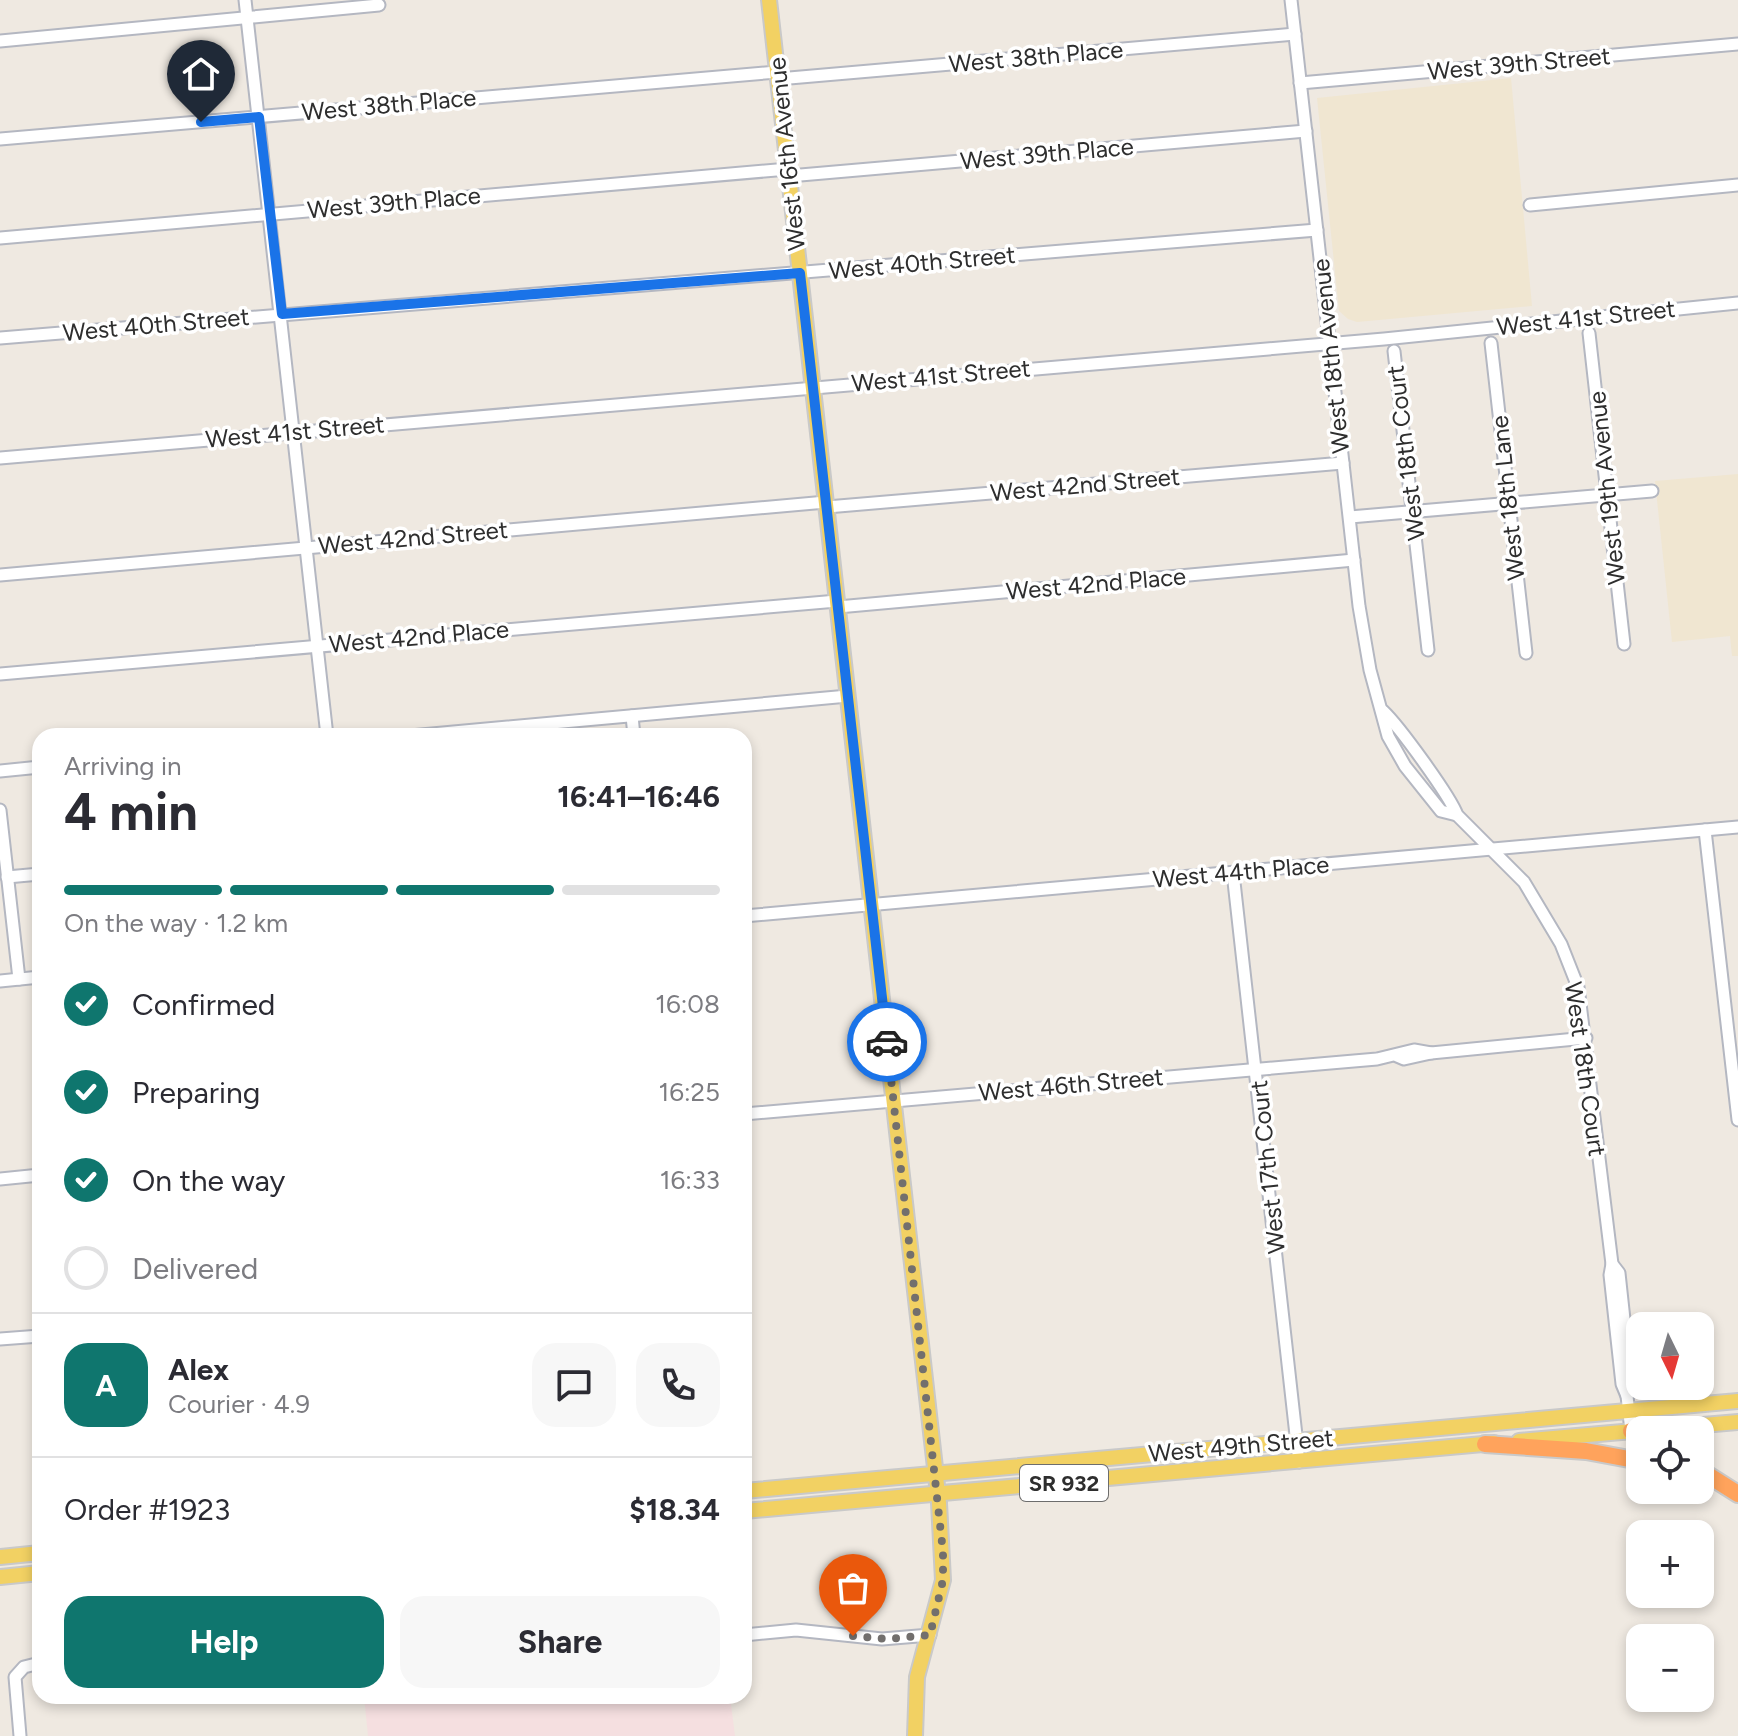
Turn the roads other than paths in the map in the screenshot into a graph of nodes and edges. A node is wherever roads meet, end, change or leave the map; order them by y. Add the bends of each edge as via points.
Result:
1 (245, 0) edge
2 (769, 0) edge
3 (1291, 0) edge
4 (379, 5) dead end
5 (246, 18) junction
6 (1295, 34) junction
7 (0, 41) edge
8 (1738, 44) edge
9 (778, 76) junction
10 (1300, 83) junction
11 (259, 117) junction
12 (1306, 131) junction
13 (0, 139) edge
14 (789, 172) junction
15 (1738, 185) edge
16 (1530, 205) dead end
17 (270, 214) junction
18 (1317, 230) junction
19 (0, 238) edge
20 (800, 273) junction
21 (1738, 303) edge
22 (282, 314) junction
23 (1589, 333) dead end
24 (0, 338) edge
25 (1330, 343) junction
26 (1491, 343) dead end
27 (1394, 351) dead end
28 (813, 387) junction
29 (294, 432) junction
30 (0, 458) edge
31 (1343, 463) junction
32 (1652, 491) dead end
33 (1608, 495) junction
34 (1509, 504) junction
35 (826, 505) junction
36 (1412, 511) junction
37 (1350, 517) junction
38 (306, 548) junction
39 (1354, 560) junction
40 (0, 575) edge
41 (838, 604) junction
42 (1624, 644) dead end
43 (317, 646) junction
44 (1428, 650) dead end
45 (1526, 653) dead end
46 (0, 674) edge
47 (848, 696) junction
48 (632, 716) junction
49 (326, 728) edge
50 (499, 728) edge
51 (633, 728) edge
52 (32, 768) edge
53 (0, 771) edge
54 (0, 810) edge
55 (1738, 827) edge
56 (1705, 830) junction
57 (1492, 850) junction
58 (1233, 873) junction
59 (32, 875) edge
60 (7, 877) junction
61 (872, 904) junction
62 (752, 915) edge
63 (32, 978) edge
64 (19, 979) junction
65 (0, 981) edge
66 (1586, 1038) junction
67 (1258, 1068) junction
68 (894, 1100) junction
69 (752, 1113) edge
70 (1738, 1120) edge
71 (32, 1176) edge
72 (0, 1179) edge
73 (32, 1337) edge
74 (0, 1339) edge
75 (1738, 1401) edge
76 (1629, 1411) junction
77 (1631, 1416) edge
78 (1738, 1422) edge
79 (1714, 1424) edge
80 (1714, 1430) edge
81 (1738, 1430) edge
82 (1626, 1434) edge
83 (1297, 1442) junction
84 (1485, 1444) junction
85 (1150, 1455) junction
86 (1626, 1458) edge
87 (1299, 1462) junction
88 (936, 1474) junction
89 (1714, 1479) edge
90 (1079, 1482) junction
91 (1714, 1484) edge
92 (752, 1490) edge
93 (1735, 1492) edge
94 (939, 1494) junction
95 (752, 1510) edge
96 (32, 1554) edge
97 (0, 1557) edge
98 (32, 1574) edge
99 (0, 1577) edge
100 (752, 1634) edge
101 (930, 1635) junction
102 (32, 1664) edge
103 (20, 1736) edge
104 (915, 1736) edge

1 - 5 street
2 - 9 main road, West 16th Avenue
3 - 6 street, West 18th Avenue
4 - 5 street
5 - 7 street
5 - 11 street
6 - 9 street, West 38th Place
6 - 10 street, West 18th Avenue
8 - 10 street, West 39th Street
9 - 11 street, West 38th Place
9 - 14 main road, West 16th Avenue
10 - 12 street, West 18th Avenue
11 - 13 street, West 38th Place
11 - 17 street
12 - 14 street, West 39th Place
12 - 18 street, West 18th Avenue
14 - 17 street, West 39th Place
14 - 20 main road, West 16th Avenue
15 - 16 street
17 - 19 street, West 39th Place
17 - 22 street
18 - 20 street, West 40th Street
18 - 25 street, West 18th Avenue
20 - 22 street, West 40th Street
20 - 28 main road, West 16th Avenue
21 - 25 street, West 41st Street
22 - 24 street, West 40th Street
22 - 29 street
23 - 33 street, West 19th Avenue
25 - 28 street, West 41st Street
25 - 31 street, West 18th Avenue
26 - 34 street, West 18th Lane
27 - 36 street, West 18th Court
28 - 29 street, West 41st Street
28 - 35 main road, West 16th Avenue
29 - 30 street, West 41st Street
29 - 38 street
31 - 35 street, West 42nd Street
31 - 37 street, West 18th Avenue
32 - 33 street
33 - 34 street
33 - 42 street, West 19th Avenue
34 - 36 street
34 - 45 street, West 18th Lane
35 - 38 street, West 42nd Street
35 - 41 main road, West 16th Avenue
36 - 37 street
36 - 44 street, West 18th Court
37 - 39 street, West 18th Avenue
38 - 40 street, West 42nd Street
38 - 43 street
39 - 41 street, West 42nd Place
39 - 57 street, West 18th Avenue via 1370,670 1383,711 1398,725 1457,815
41 - 43 street, West 42nd Place
41 - 47 main road, West 16th Avenue
43 - 46 street, West 42nd Place
43 - 49 street
47 - 48 street
47 - 61 main road, West 16th Avenue
48 - 50 street
48 - 51 street
52 - 53 street
54 - 60 street
55 - 56 street, West 44th Place
56 - 57 street, West 44th Place
56 - 70 street
57 - 58 street, West 44th Place
57 - 66 street, West 18th Court via 1524,882 1561,944 1578,987
58 - 61 street, West 44th Place
58 - 67 street, West 17th Court
59 - 60 street
60 - 64 street
61 - 62 street, West 44th Place
61 - 68 main road, West 16th Avenue
63 - 64 street
64 - 65 street
66 - 67 street, West 46th Street via 1404,1059
66 - 76 street, West 18th Court
67 - 68 street, West 46th Street
67 - 83 street, West 17th Court
68 - 69 street, West 46th Street
68 - 88 main road, West 16th Avenue
71 - 72 street
73 - 74 street
75 - 76 main road, West 49th Street / SR 932
76 - 77 street, West 18th Court
76 - 83 main road, West 49th Street / SR 932
78 - 79 main road, West 49th Street / SR 932
80 - 81 main road
82 - 84 main road, West 49th Street / SR 932
83 - 85 main road, West 49th Street / SR 932
83 - 87 street, West 17th Court
84 - 86 highway
84 - 87 main road, West 49th Street / SR 932
85 - 88 main road, West 49th Street / SR 932
85 - 90 main road via 1140,1468 1092,1472
87 - 90 main road, West 49th Street / SR 932
88 - 92 main road, West 49th Street / SR 932
88 - 94 main road, West 16th Avenue
89 - 93 highway
90 - 94 main road, West 49th Street / SR 932
91 - 93 highway
94 - 95 main road, West 49th Street / SR 932
94 - 101 main road, West 16th Avenue via 943,1580
96 - 97 main road
98 - 99 main road
100 - 101 street via 802,1630 882,1639
101 - 104 main road, West 16th Avenue via 917,1677
102 - 103 street via 18,1673 15,1682

